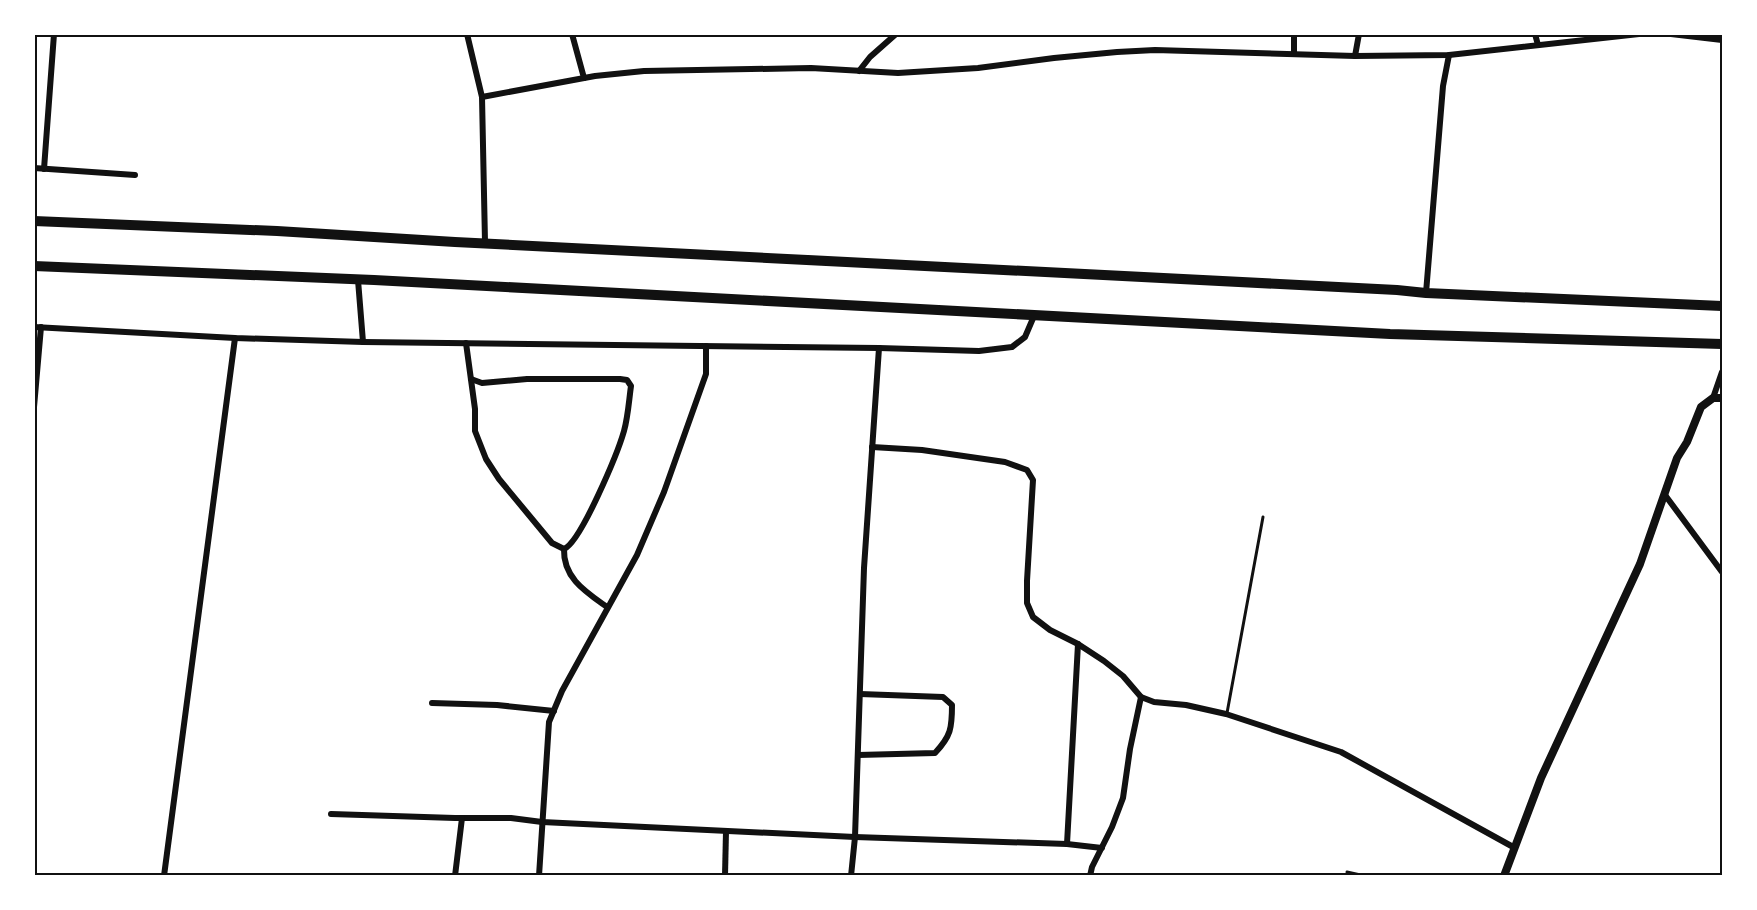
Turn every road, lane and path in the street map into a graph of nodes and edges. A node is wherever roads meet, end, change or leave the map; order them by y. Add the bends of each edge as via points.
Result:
1 (54, 34) edge
2 (466, 34) edge
3 (572, 34) edge
4 (896, 34) edge
5 (1294, 34) edge
6 (1359, 34) edge
7 (1535, 34) edge
8 (1639, 34) edge
9 (1671, 34) edge
10 (1722, 40) edge
11 (1538, 45) junction
12 (1294, 54) junction
13 (1449, 55) junction
14 (1355, 56) junction
15 (859, 71) junction
16 (584, 78) junction
17 (482, 98) junction
18 (34, 168) edge
19 (44, 169) junction
20 (135, 175) dead end
21 (34, 221) edge
22 (485, 242) junction
23 (34, 266) edge
24 (358, 280) junction
25 (1426, 293) junction
26 (1722, 306) edge
27 (1034, 316) junction
28 (38, 327) edge
29 (235, 338) junction
30 (363, 342) junction
31 (466, 343) junction
32 (1722, 344) edge
33 (706, 346) junction
34 (879, 348) junction
35 (1722, 372) edge
36 (471, 378) junction
37 (1713, 398) junction
38 (1722, 398) edge
39 (34, 406) edge
40 (872, 447) junction
41 (1665, 495) junction
42 (1263, 517) dead end
43 (564, 549) junction
44 (1722, 572) edge
45 (607, 607) junction
46 (1078, 644) junction
47 (860, 694) junction
48 (1141, 697) junction
49 (432, 703) dead end
50 (554, 711) junction
51 (1226, 714) junction
52 (858, 755) junction
53 (331, 814) dead end
54 (462, 818) junction
55 (542, 822) junction
56 (726, 831) junction
57 (855, 837) junction
58 (1067, 844) junction
59 (1102, 848) junction
60 (1515, 848) junction
61 (1347, 872) dead end
62 (164, 876) edge
63 (454, 876) edge
64 (539, 876) edge
65 (725, 876) edge
66 (851, 876) edge
67 (1090, 876) edge
68 (1365, 876) edge
69 (1504, 876) edge

1 - 19 street
2 - 17 street
3 - 16 street
4 - 15 street
5 - 12 street
6 - 14 street
7 - 11 street
8 - 11 street
9 - 10 street
11 - 13 street
12 - 14 street
12 - 15 street via 1155,50 978,69
13 - 14 street
13 - 25 street
15 - 16 street via 644,71
16 - 17 street
17 - 22 street
18 - 19 street
19 - 20 street
21 - 22 highway
22 - 25 highway
23 - 24 highway
24 - 27 highway
24 - 30 street
25 - 26 highway
27 - 32 highway via 1390,334
27 - 34 street via 1025,337 1012,347 979,351
28 - 29 street
28 - 39 street
29 - 30 street
29 - 62 street
30 - 31 street
31 - 33 street
31 - 36 street
33 - 34 street
33 - 45 street via 706,374 664,492 637,555
34 - 40 street
35 - 37 street
36 - 43 street via 475,431 486,459 552,543
36 - 43 street via 482,383 527,379 620,380 631,386 624,431 615,453 577,538
37 - 38 street
37 - 41 street via 1701,407
40 - 46 street via 922,450 1027,470 1033,480 1027,603 1033,617
40 - 47 street
41 - 44 street
41 - 60 street via 1640,564 1541,778
42 - 51 lane
43 - 45 street via 567,570
45 - 50 street
46 - 48 street via 1123,675
46 - 58 street
47 - 52 street
47 - 52 street via 943,697 952,705 952,714 948,739 935,753
48 - 51 street
48 - 59 street via 1123,798
49 - 50 street
50 - 55 street via 549,722
51 - 60 street via 1341,752
52 - 57 street
53 - 54 street
54 - 55 street
54 - 63 street
55 - 56 street
55 - 64 street
56 - 57 street
56 - 65 street
57 - 58 street
57 - 66 street
58 - 59 street
59 - 67 street
60 - 69 street
61 - 68 lane

